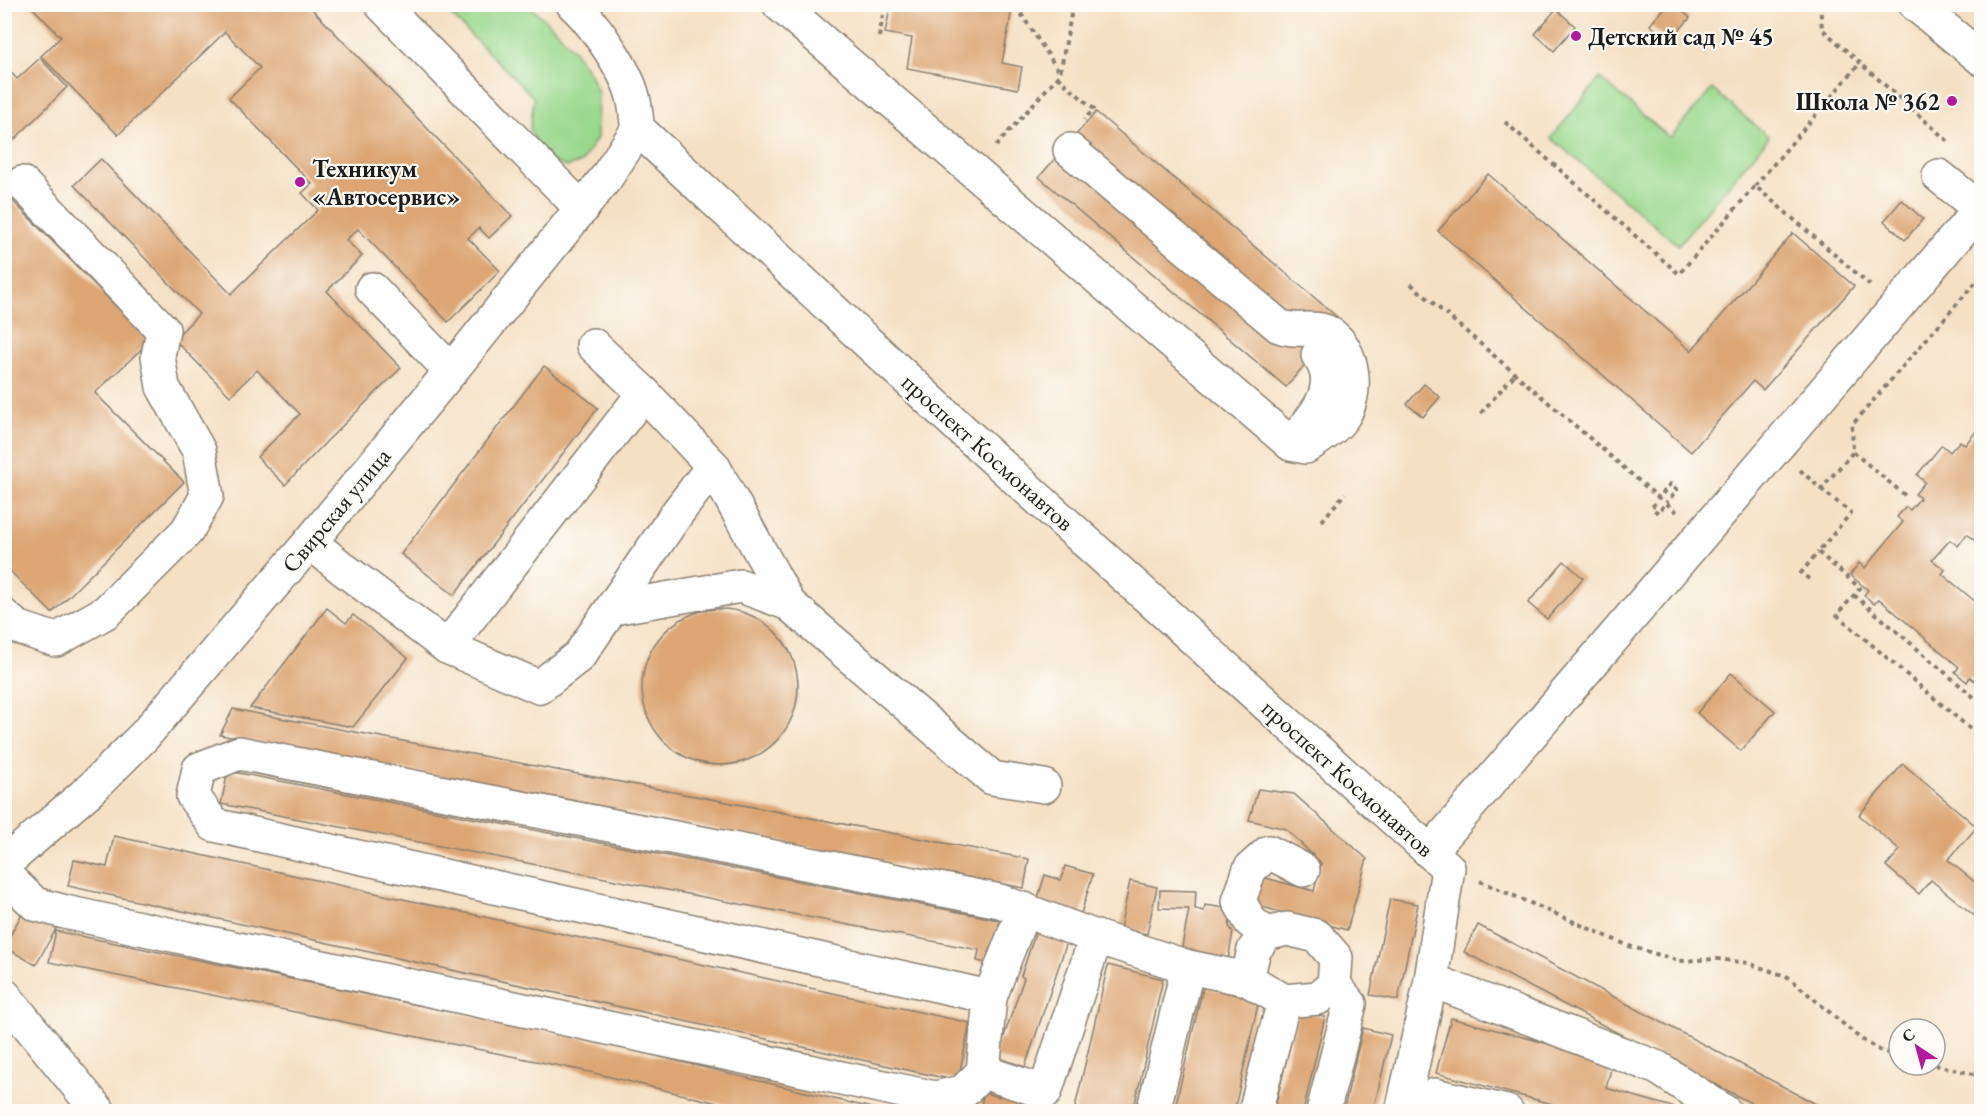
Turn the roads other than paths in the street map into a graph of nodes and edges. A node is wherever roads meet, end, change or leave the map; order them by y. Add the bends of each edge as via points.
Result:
1 (381, 4) edge
2 (779, 4) edge
3 (1915, 4) edge
4 (585, 8) edge
5 (1982, 59) edge
6 (638, 129) junction
7 (1070, 150) dead end
8 (1939, 176) dead end
9 (22, 183) dead end
10 (582, 209) junction
11 (1981, 209) edge
12 (372, 289) dead end
13 (593, 345) dead end
14 (1318, 355) dead end
15 (451, 371) junction
16 (644, 393) junction
17 (1291, 444) junction
18 (713, 465) junction
19 (310, 542) junction
20 (789, 604) junction
21 (613, 608) junction
22 (4, 616) edge
23 (447, 647) junction
24 (1044, 786) dead end
25 (1439, 860) junction
26 (4, 864) edge
27 (1303, 870) dead end
28 (4, 874) edge
29 (1024, 909) junction
30 (1266, 934) junction
31 (1096, 937) junction
32 (1188, 967) junction
33 (1247, 979) junction
34 (1431, 980) junction
35 (1334, 985) junction
36 (4, 995) edge
37 (990, 997) junction
38 (1284, 1000) junction
39 (983, 1072) junction
40 (1435, 1095) dead end
41 (99, 1112) edge
42 (1153, 1112) edge
43 (1255, 1112) edge
44 (1323, 1112) edge
45 (1402, 1112) edge
46 (1507, 1112) edge
47 (1725, 1112) edge

1 - 10 street
2 - 17 street
3 - 5 street
4 - 6 street via 633,95
6 - 10 street, Свирская улица
6 - 25 street, проспект Космонавтов via 961,429
7 - 17 street via 1279,326 1288,330 1322,330 1340,344 1352,374 1353,393 1344,416 1306,447
8 - 11 street
9 - 22 street via 163,330 159,356 163,387 199,452 207,496 187,531 106,612 56,640 17,627
10 - 15 street, Свирская улица
11 - 25 street
12 - 15 street
13 - 16 street
14 - 17 street via 1324,363 1328,390
15 - 19 street, Свирская улица
16 - 18 street
16 - 23 street
18 - 20 street
18 - 21 street
19 - 23 street
19 - 26 street, Свирская улица via 144,736 91,789
20 - 21 street via 741,586
20 - 24 street via 992,778
21 - 23 street via 579,656 539,687
25 - 34 street
27 - 30 street via 1269,852 1250,869 1239,901 1250,921
28 - 39 street via 35,904 65,912 934,1098 963,1092
29 - 31 street
29 - 37 street
29 - 37 street via 1000,901 239,753 199,769 192,796 214,825
30 - 33 street via 1254,950
30 - 35 street via 1287,928 1317,936 1336,958
31 - 32 street
31 - 39 street via 1045,1092
32 - 33 street
32 - 42 street
33 - 38 street
34 - 45 street
34 - 47 street via 1658,1068
35 - 38 street via 1318,998
35 - 44 street via 1350,1004
36 - 41 street
37 - 39 street
38 - 43 street
40 - 46 street

